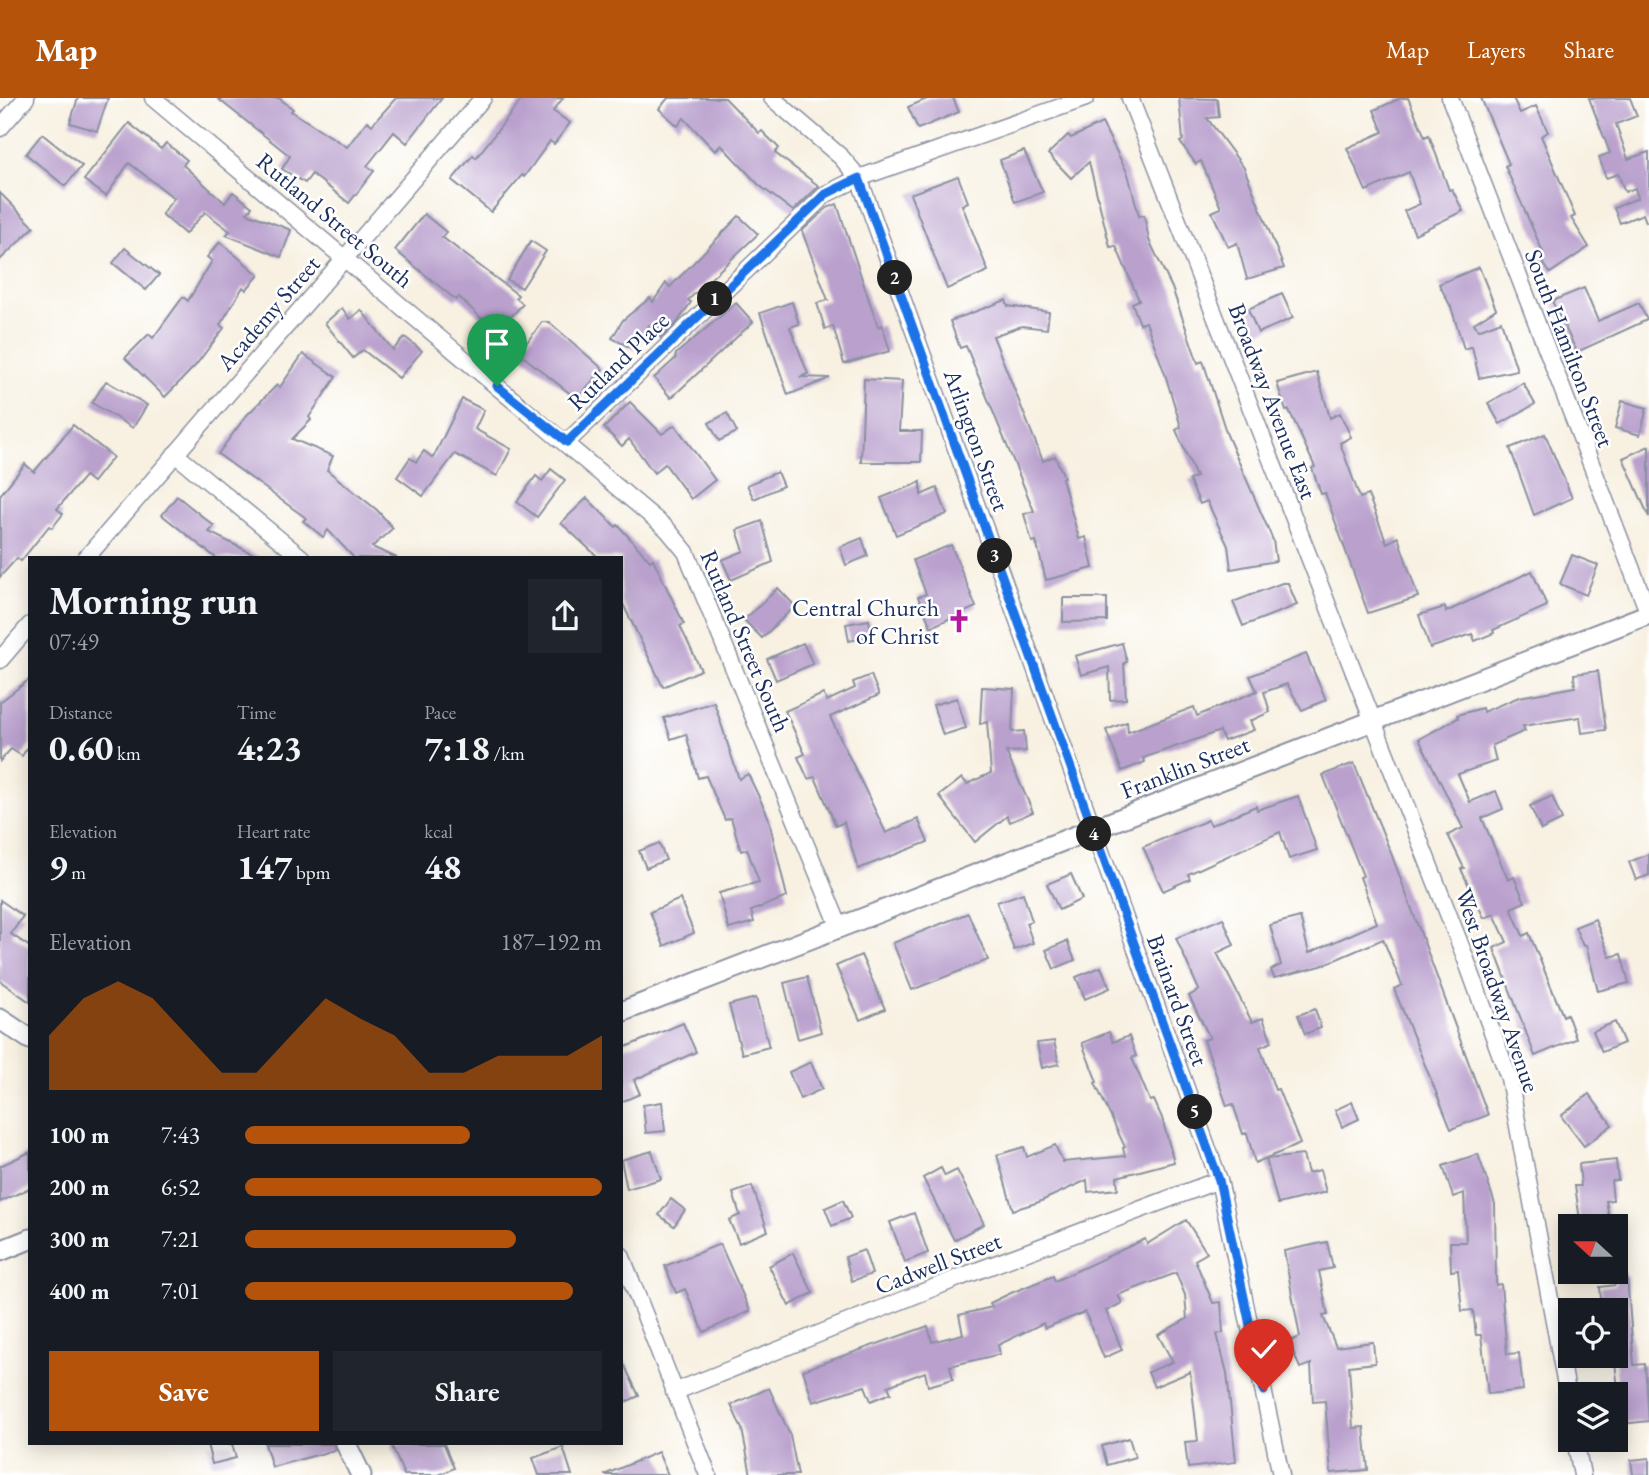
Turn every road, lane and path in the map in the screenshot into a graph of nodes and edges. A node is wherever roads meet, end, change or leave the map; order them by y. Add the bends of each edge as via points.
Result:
1 (26, 98) edge
2 (153, 98) edge
3 (483, 98) edge
4 (1086, 98) edge
5 (1130, 98) edge
6 (1450, 98) edge
7 (779, 100) edge
8 (0, 128) edge
9 (859, 178) junction
10 (347, 258) junction
11 (567, 442) junction
12 (175, 454) junction
13 (88, 556) edge
14 (300, 556) edge
15 (1649, 614) edge
16 (28, 627) edge
17 (0, 660) edge
18 (1373, 720) junction
19 (1092, 829) junction
20 (840, 928) junction
21 (623, 1012) edge
22 (0, 1019) edge
23 (28, 1039) edge
24 (1219, 1180) junction
25 (28, 1240) edge
26 (0, 1251) edge
27 (623, 1260) edge
28 (1565, 1382) edge
29 (674, 1392) junction
30 (346, 1445) edge
31 (1578, 1452) edge
32 (361, 1475) edge
33 (708, 1475) edge
34 (1281, 1475) edge
35 (1581, 1475) edge

1 - 8 street
2 - 10 street, Rutland Street South
3 - 10 street, Academy Street
4 - 9 street, Rutland Place
5 - 18 street, Broadway Avenue East
6 - 15 street, South Hamilton Street
7 - 9 street, Arlington Street
9 - 11 street, Rutland Place via 826,194
9 - 19 street, Arlington Street
10 - 11 street, Rutland Street South
10 - 12 street, Academy Street
11 - 20 street, Rutland Street South via 667,529 686,552
12 - 13 street, Academy Street
12 - 14 street
15 - 18 street, Franklin Street
16 - 17 street
18 - 19 street, Franklin Street
18 - 28 street, West Broadway Avenue via 1509,1077
19 - 20 street, Franklin Street
19 - 24 street, Brainard Street
20 - 21 street, Franklin Street
22 - 23 street
24 - 29 street, Cadwell Street
24 - 34 street, Brainard Street
25 - 26 street
27 - 29 street
29 - 33 street
30 - 32 street
31 - 35 street

